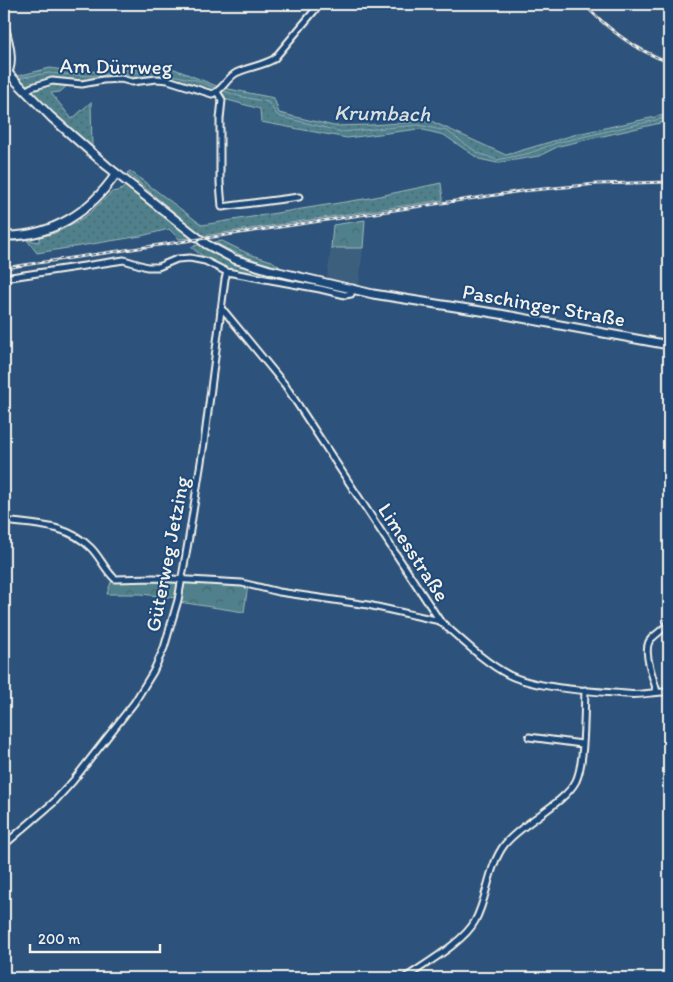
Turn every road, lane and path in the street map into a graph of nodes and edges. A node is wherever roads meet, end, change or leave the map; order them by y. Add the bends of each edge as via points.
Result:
1 (320, 4) edge
2 (4, 23) edge
3 (10, 76) edge
4 (219, 90) junction
5 (25, 91) junction
6 (116, 174) junction
7 (300, 197) dead end
8 (4, 236) edge
9 (227, 272) junction
10 (4, 278) edge
11 (353, 288) junction
12 (221, 310) junction
13 (669, 345) edge
14 (4, 521) edge
15 (182, 579) junction
16 (440, 621) junction
17 (669, 623) edge
18 (585, 690) junction
19 (657, 692) junction
20 (669, 692) edge
21 (529, 737) dead end
22 (582, 744) junction
23 (4, 845) edge
24 (405, 978) edge

1 - 4 street via 274,60 236,74
2 - 3 street via 10,52
3 - 5 street, Paschinger Straße
4 - 5 street, Am Dürrweg via 212,94 168,80 132,82 121,79 82,84 52,81
4 - 7 street via 222,100 222,208
5 - 6 street, Paschinger Straße
6 - 8 street via 94,200 67,221 36,233
6 - 11 street, Paschinger Straße via 201,241 225,255 254,266
9 - 10 street via 205,261 177,258 158,267 124,260
9 - 11 street via 345,295 351,294
9 - 12 street, Güterweg Jetzing
11 - 13 street, Paschinger Straße via 647,344
12 - 15 street, Güterweg Jetzing
12 - 16 street, Limesstraße via 285,385
14 - 15 street via 58,528 74,535 92,549 114,579
15 - 16 street via 242,583
15 - 23 street, Güterweg Jetzing via 168,637 158,663 140,693 63,792
16 - 18 street, Limesstraße via 509,675
17 - 19 street via 647,646
18 - 19 street, Limesstraße via 637,695
18 - 22 street
19 - 20 street, Limesstraße
21 - 22 street
22 - 24 street via 580,768 572,787 502,848 471,928

